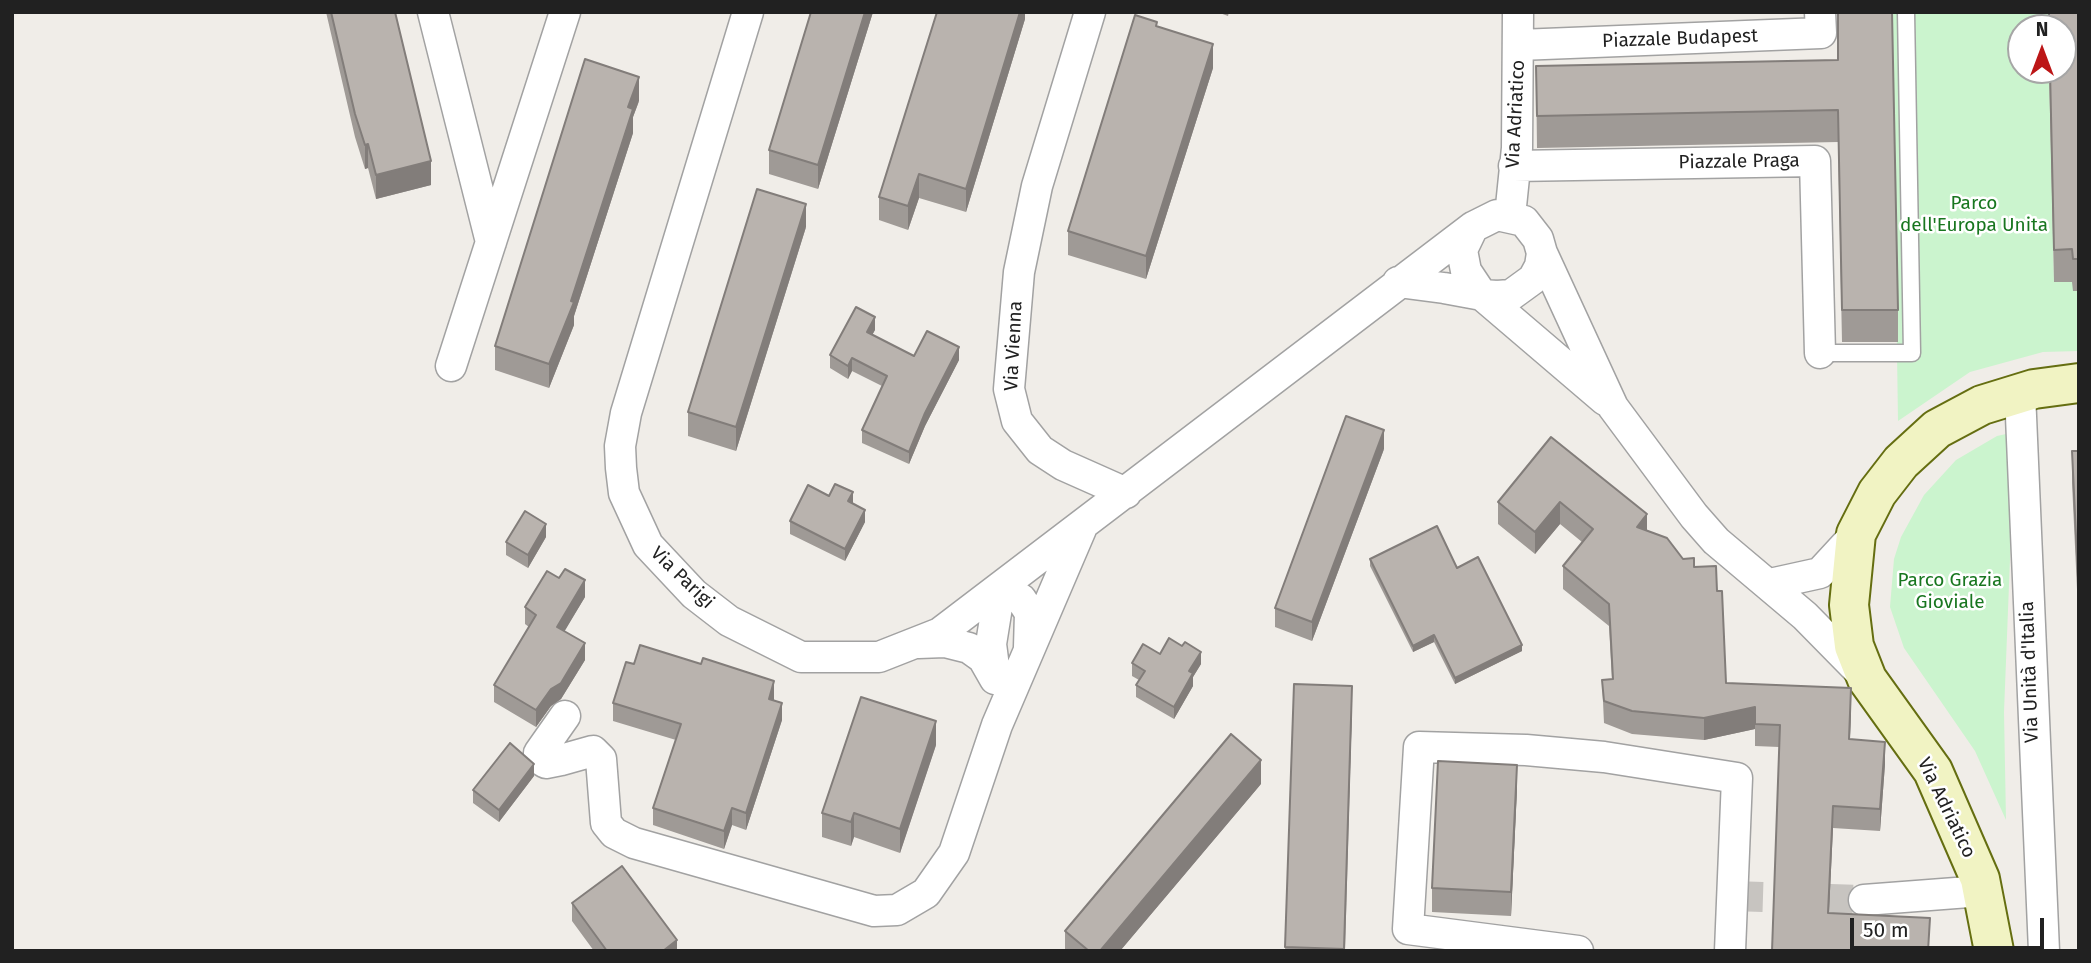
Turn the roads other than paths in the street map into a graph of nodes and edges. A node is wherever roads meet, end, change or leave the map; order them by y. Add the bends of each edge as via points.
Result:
1 (433, 12) edge
2 (565, 12) edge
3 (748, 12) edge
4 (1090, 12) edge
5 (1518, 12) edge
6 (1820, 12) edge
7 (1906, 12) edge
8 (1519, 45) junction
9 (1514, 166) junction
10 (1510, 216) junction
11 (1473, 227) junction
12 (491, 243) junction
13 (1542, 253) junction
14 (1398, 282) junction
15 (1482, 295) junction
16 (1820, 353) joint
17 (451, 366) dead end
18 (2079, 383) edge
19 (2020, 393) junction
20 (1613, 407) junction
21 (1126, 493) junction
22 (1083, 526) junction
23 (1856, 534) junction
24 (1770, 584) junction
25 (1000, 588) junction
26 (915, 643) junction
27 (1026, 661) junction
28 (995, 675) junction
29 (1867, 679) junction
30 (565, 716) dead end
31 (997, 725) junction
32 (1982, 891) junction
33 (1864, 900) tunnel mouth
34 (1578, 951) edge
35 (1730, 951) edge
36 (1994, 951) edge
37 (2043, 951) edge

1 - 12 street
2 - 12 street
3 - 26 street, Via Parigi via 626,413 620,446 624,493 648,545 694,594 729,621 801,657 879,657
4 - 21 street, Via Vienna via 1037,186 1019,272 1009,389 1017,421 1040,450
5 - 8 street, Via Adriatico
6 - 8 street, Piazzale Budapest via 1821,33
7 - 16 lane via 1912,353
8 - 9 street, Via Adriatico
9 - 10 street, Via Adriatico
9 - 16 street, Piazzale Praga via 1815,161
10 - 11 street via 1492,216
10 - 13 street, Via Adriatico via 1533,229
11 - 14 street
11 - 15 street, Via Adriatico via 1462,257
12 - 17 street
13 - 15 street via 1534,279 1524,288 1511,295
13 - 20 street, Via Adriatico
14 - 15 street
14 - 21 street
15 - 20 street, Via Adriatico
18 - 19 street, Via Adriatico
19 - 23 street, Via Adriatico via 1982,404 1937,429 1901,462 1877,493
19 - 37 street, Via Unità d'Italia
20 - 24 street, Via Adriatico via 1694,516
21 - 22 street, Via Parigi
22 - 25 street, Via Parigi
22 - 27 street
23 - 24 street, Via Adriatico via 1820,573
23 - 29 street, Via Adriatico via 1849,604 1854,646
24 - 29 street, Via Adriatico
25 - 26 street, Via Parigi via 940,633
25 - 27 street via 1021,599 1030,613
25 - 28 street via 991,643
26 - 28 street via 945,642 969,648
27 - 31 street
28 - 31 street
29 - 32 street, Via Adriatico via 1933,771
30 - 31 street via 539,754 541,760 546,763 593,751 601,759 606,823 614,833 634,843 874,911 897,910 912,903 946,868
32 - 33 street
32 - 36 street, Via Adriatico
34 - 35 street via 1408,929 1419,747 1604,757 1737,778

